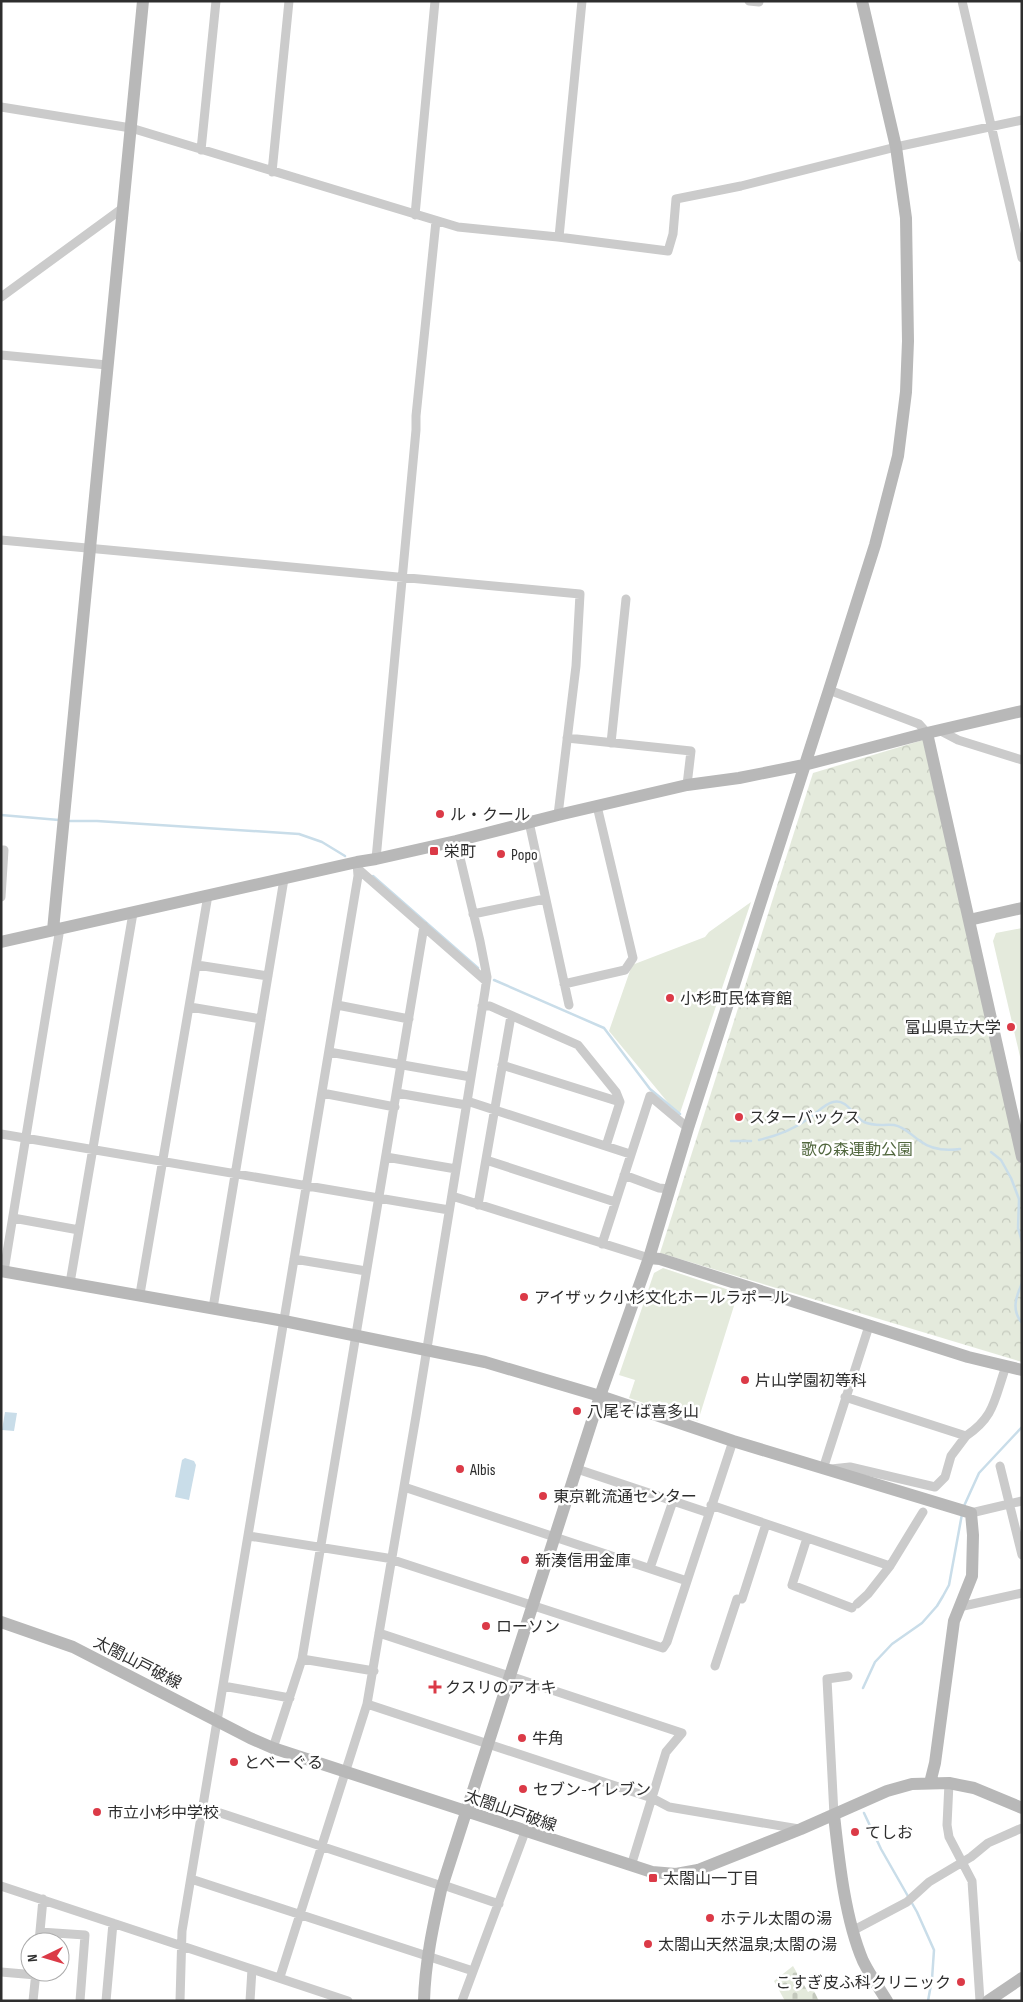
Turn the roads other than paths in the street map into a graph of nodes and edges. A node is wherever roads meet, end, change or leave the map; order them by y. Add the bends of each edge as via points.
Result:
1 (143, 1) edge
2 (216, 1) edge
3 (289, 1) edge
4 (435, 1) edge
5 (582, 1) edge
6 (749, 1) edge
7 (862, 1) edge
8 (962, 1) edge
9 (759, 2) edge
10 (1, 107) edge
11 (1022, 120) edge
12 (992, 126) junction
13 (131, 128) junction
14 (896, 147) junction
15 (201, 150) junction
16 (272, 172) junction
17 (123, 208) junction
18 (414, 215) junction
19 (436, 221) junction
20 (559, 237) junction
21 (1022, 258) edge
22 (1, 296) edge
23 (1, 355) edge
24 (107, 365) junction
25 (1, 540) edge
26 (89, 549) junction
27 (403, 578) junction
28 (626, 599) dead end
29 (830, 690) junction
30 (1022, 711) edge
31 (933, 732) junction
32 (567, 738) junction
33 (611, 743) junction
34 (1022, 760) edge
35 (804, 765) junction
36 (687, 786) junction
37 (597, 806) junction
38 (558, 815) junction
39 (529, 822) junction
40 (456, 841) junction
41 (1, 850) edge
42 (376, 859) junction
43 (358, 866) junction
44 (284, 879) junction
45 (208, 895) junction
46 (1, 897) edge
47 (545, 899) junction
48 (1022, 908) edge
49 (133, 913) junction
50 (473, 914) junction
51 (969, 920) junction
52 (424, 926) junction
53 (57, 929) junction
54 (1, 942) edge
55 (197, 965) junction
56 (268, 976) junction
57 (486, 981) junction
58 (564, 984) junction
59 (337, 1005) junction
60 (569, 1005) dead end
61 (482, 1006) junction
62 (190, 1007) junction
63 (511, 1016) junction
64 (261, 1019) junction
65 (409, 1019) junction
66 (329, 1052) junction
67 (502, 1065) junction
68 (401, 1066) junction
69 (471, 1077) junction
70 (322, 1093) junction
71 (397, 1093) junction
72 (620, 1102) junction
73 (467, 1103) junction
74 (395, 1107) junction
75 (496, 1110) junction
76 (688, 1128) junction
77 (1, 1134) edge
78 (26, 1138) junction
79 (606, 1146) junction
80 (93, 1150) junction
81 (630, 1154) junction
82 (386, 1157) junction
83 (1022, 1157) edge
84 (486, 1160) junction
85 (164, 1162) junction
86 (456, 1169) junction
87 (235, 1174) junction
88 (624, 1175) junction
89 (307, 1186) junction
90 (670, 1189) junction
91 (452, 1196) junction
92 (379, 1198) junction
93 (615, 1202) junction
94 (478, 1205) junction
95 (449, 1210) junction
96 (13, 1218) junction
97 (79, 1230) junction
98 (602, 1244) junction
99 (294, 1258) junction
100 (648, 1258) junction
101 (3, 1271) edge
102 (366, 1271) junction
103 (70, 1283) junction
104 (140, 1294) junction
105 (213, 1308) junction
106 (284, 1321) junction
107 (869, 1326) junction
108 (356, 1335) junction
109 (426, 1349) junction
110 (1004, 1367) junction
111 (1022, 1370) edge
112 (600, 1396) junction
113 (845, 1397) junction
114 (966, 1436) junction
115 (733, 1441) junction
116 (1000, 1466) dead end
117 (578, 1469) junction
118 (826, 1469) junction
119 (404, 1487) junction
120 (1022, 1501) edge
121 (673, 1502) junction
122 (1010, 1504) junction
123 (710, 1509) junction
124 (923, 1512) dead end
125 (965, 1512) junction
126 (766, 1524) junction
127 (249, 1536) junction
128 (555, 1538) junction
129 (807, 1538) junction
130 (320, 1547) junction
131 (1022, 1555) edge
132 (392, 1561) junction
133 (890, 1566) junction
134 (650, 1568) junction
135 (687, 1581) junction
136 (1022, 1593) edge
137 (533, 1607) junction
138 (959, 1607) junction
139 (1, 1622) edge
140 (379, 1633) junction
141 (302, 1659) junction
142 (715, 1666) dead end
143 (374, 1671) junction
144 (510, 1676) junction
145 (848, 1676) dead end
146 (223, 1686) junction
147 (290, 1698) junction
148 (367, 1704) junction
149 (217, 1721) junction
150 (488, 1744) junction
151 (274, 1748) junction
152 (346, 1772) junction
153 (930, 1783) junction
154 (949, 1783) junction
155 (652, 1798) junction
156 (202, 1807) junction
157 (1022, 1808) edge
158 (466, 1812) junction
159 (834, 1815) junction
160 (1022, 1828) edge
161 (801, 1829) junction
162 (526, 1832) junction
163 (322, 1846) junction
164 (962, 1862) junction
165 (631, 1866) junction
166 (191, 1879) junction
167 (443, 1885) junction
168 (1, 1886) edge
169 (43, 1899) junction
170 (499, 1904) junction
171 (300, 1914) junction
172 (113, 1923) junction
173 (854, 1930) junction
174 (40, 1932) edge
175 (70, 1934) edge
176 (182, 1947) junction
177 (428, 1956) junction
178 (252, 1969) junction
179 (473, 1971) junction
180 (1, 1972) edge
181 (20, 1973) edge
182 (280, 1977) junction
183 (1022, 1978) edge
184 (35, 1982) edge
185 (324, 1997) edge
186 (33, 2001) edge
187 (80, 2001) edge
188 (106, 2001) edge
189 (180, 2001) edge
190 (250, 2001) edge
191 (348, 2001) edge
192 (424, 2001) edge
193 (462, 2001) edge
194 (887, 2001) edge
195 (980, 2001) edge
196 (988, 2001) edge

1 - 13 street
2 - 15 street
3 - 16 street
4 - 18 street
5 - 20 street
6 - 9 street
7 - 14 street
8 - 12 street
10 - 13 street
11 - 12 street
12 - 14 street
12 - 21 street
13 - 15 street
13 - 17 street
14 - 20 street via 676,199 668,251
14 - 29 street via 906,218 906,392 898,456
15 - 16 street
16 - 18 street
17 - 22 street
17 - 24 street
18 - 19 street
19 - 20 street via 458,227
19 - 27 street
23 - 24 street
24 - 26 street
25 - 26 street
26 - 27 street
26 - 53 street
27 - 32 street via 580,594
27 - 42 street
28 - 33 street
29 - 31 street
29 - 35 street
30 - 31 street
31 - 34 street
31 - 35 street
31 - 51 street
32 - 33 street
32 - 38 street
33 - 36 street via 691,751
35 - 36 street
35 - 76 street
36 - 37 street
37 - 38 street
37 - 58 street via 633,958 625,970
38 - 39 street
39 - 40 street
39 - 47 street
40 - 42 street
40 - 50 street
41 - 46 street via 4,850
42 - 43 street
43 - 44 street
43 - 52 street
43 - 59 street
44 - 45 street
44 - 56 street
45 - 49 street
45 - 55 street
47 - 50 street
47 - 58 street
48 - 51 street
49 - 53 street
49 - 80 street
50 - 57 street
51 - 83 street
52 - 57 street
52 - 65 street
53 - 54 street
53 - 78 street
55 - 56 street
55 - 62 street
56 - 64 street
57 - 61 street
58 - 60 street
59 - 65 street
59 - 66 street
61 - 63 street via 490,1006
61 - 69 street
62 - 64 street
62 - 85 street
63 - 67 street
63 - 72 street via 578,1045 616,1092
64 - 87 street
65 - 68 street
66 - 68 street
66 - 70 street
67 - 72 street
67 - 75 street
68 - 69 street
68 - 71 street
69 - 73 street
70 - 74 street
70 - 89 street
71 - 73 street
71 - 74 street
72 - 79 street
73 - 75 street
73 - 86 street
74 - 82 street
75 - 79 street
75 - 84 street
76 - 81 street via 650,1096
76 - 90 street
77 - 78 street
78 - 80 street
78 - 96 street
79 - 81 street
80 - 85 street
80 - 97 street
81 - 88 street
82 - 86 street
82 - 92 street
84 - 93 street
84 - 94 street
85 - 87 street
85 - 104 street
86 - 91 street
87 - 89 street
87 - 105 street
88 - 90 street
88 - 93 street
89 - 92 street
89 - 99 street
90 - 100 street
91 - 94 street
91 - 95 street
92 - 95 street
92 - 102 street
93 - 98 street
94 - 98 street
95 - 109 street
96 - 97 street
96 - 101 street
97 - 103 street
98 - 100 street
99 - 102 street
99 - 106 street
100 - 107 street
100 - 112 street
101 - 103 street
102 - 108 street
103 - 104 street
104 - 105 street
105 - 106 street
106 - 108 street
106 - 127 street
107 - 110 street
107 - 113 street
108 - 109 street
108 - 130 street
109 - 112 street via 485,1362
109 - 119 street
110 - 111 street
110 - 114 street via 990,1414
112 - 115 street
112 - 117 street
113 - 114 street
113 - 118 street
114 - 118 street via 951,1456 945,1477 936,1487 850,1467
115 - 118 street
115 - 123 street
116 - 122 street
117 - 121 street
117 - 128 street
118 - 125 street
119 - 128 street
119 - 132 street
120 - 122 street
121 - 123 street
121 - 134 street
122 - 125 street
122 - 131 street
123 - 126 street
123 - 135 street
124 - 133 street
125 - 138 street via 973,1535 972,1576
126 - 129 street
126 - 142 street
127 - 130 street
127 - 146 street
128 - 134 street
128 - 137 street
129 - 133 street
129 - 133 street via 792,1585 855,1606
130 - 132 street
130 - 141 street
132 - 137 street
132 - 140 street
134 - 135 street
135 - 137 street via 663,1648
136 - 138 street
137 - 144 street
138 - 153 street via 951,1636
139 - 149 street, 太閤山戸破線 via 73,1646
140 - 143 street
140 - 144 street
141 - 143 street
141 - 147 street
143 - 148 street
144 - 150 street
144 - 155 street via 682,1733 666,1752
145 - 159 street via 826,1679
146 - 147 street
146 - 149 street
147 - 151 street
148 - 150 street
148 - 152 street
149 - 151 street, 太閤山戸破線
149 - 156 street
150 - 155 street
150 - 158 street
151 - 152 street, 太閤山戸破線
152 - 158 street, 太閤山戸破線
152 - 163 street
153 - 154 street, 太閤山戸破線
153 - 159 street, 太閤山戸破線 via 887,1791
154 - 157 street, 太閤山戸破線 via 974,1788
154 - 164 street via 946,1825
155 - 161 street via 669,1807
155 - 165 street
156 - 163 street
156 - 166 street
158 - 162 street, 太閤山戸破線
158 - 167 street
159 - 161 street, 太閤山戸破線
159 - 173 street
160 - 164 street via 988,1843
161 - 165 street, 太閤山戸破線 via 729,1859 683,1873 652,1872
162 - 165 street, 太閤山戸破線
162 - 170 street
163 - 167 street
163 - 171 street
164 - 173 street via 929,1882 908,1902
164 - 195 street via 972,1882
166 - 171 street
166 - 176 street
167 - 170 street
167 - 177 street
168 - 169 street
169 - 172 street
169 - 174 street
170 - 179 street
171 - 177 street
171 - 182 street
172 - 176 street
172 - 188 street
173 - 194 street via 863,1961
175 - 187 street via 85,1935
176 - 178 street
176 - 189 street
177 - 179 street
177 - 192 street
178 - 182 street
178 - 190 street
179 - 193 street
180 - 181 street
182 - 185 street
183 - 196 street
184 - 186 street
185 - 191 street

